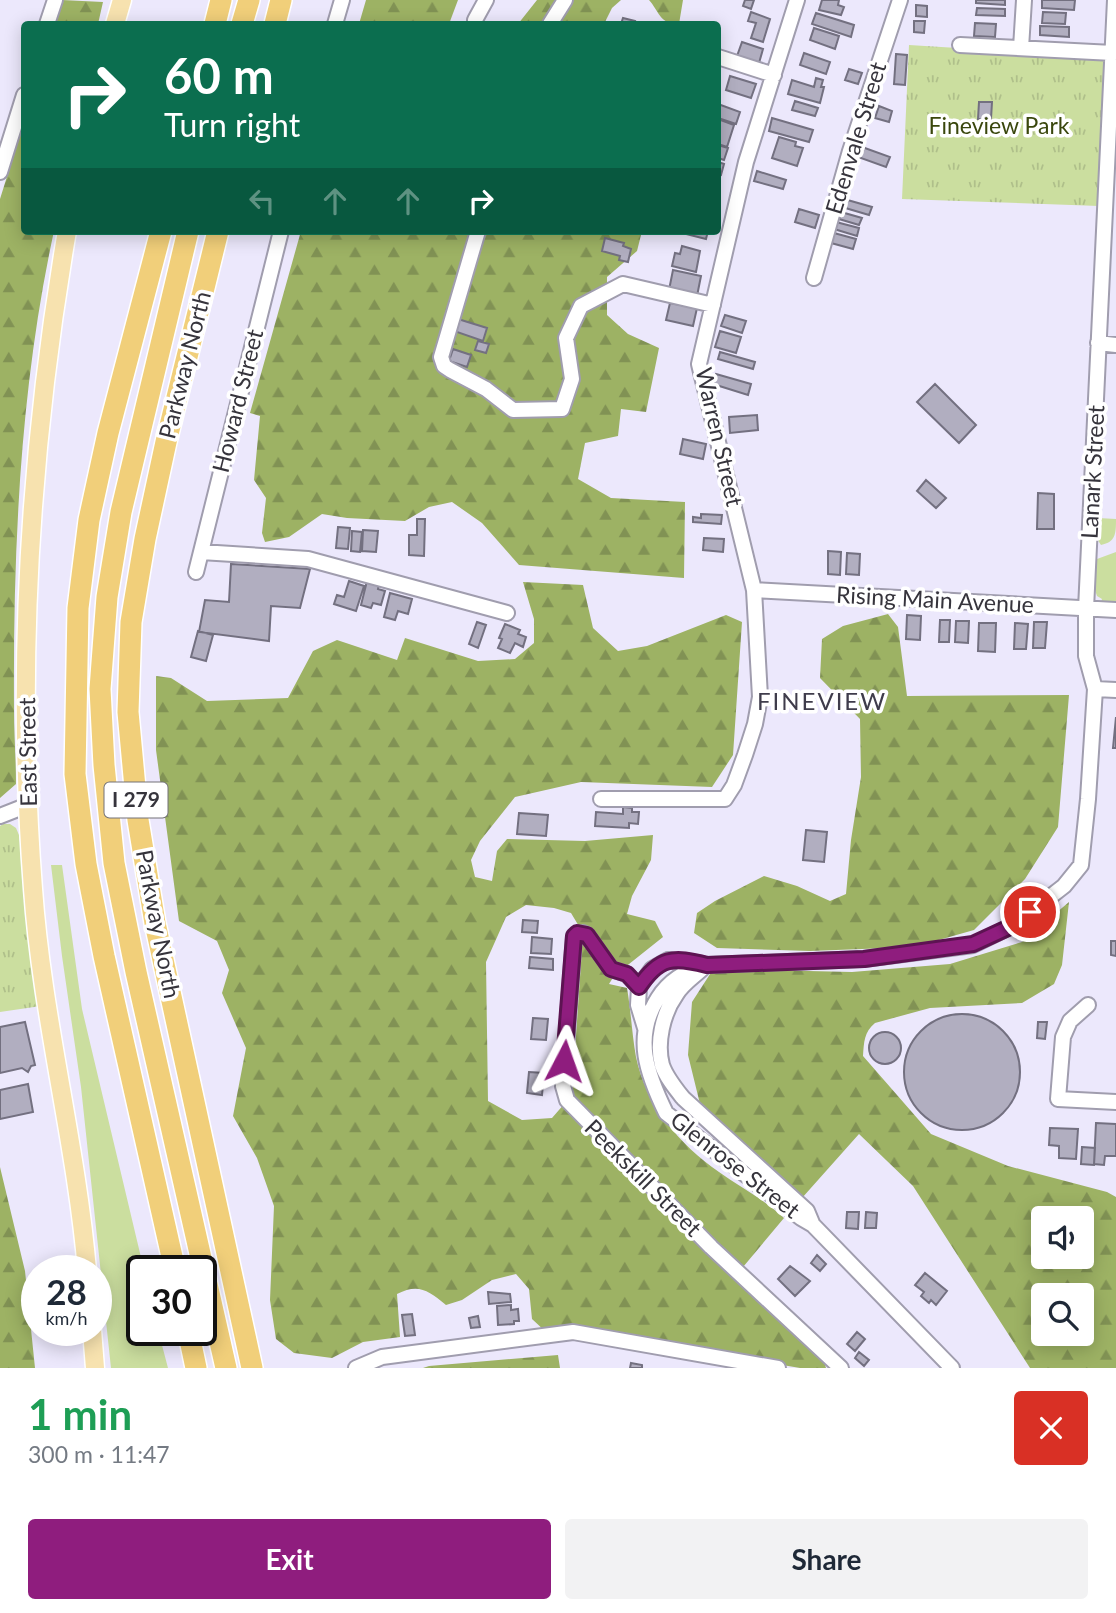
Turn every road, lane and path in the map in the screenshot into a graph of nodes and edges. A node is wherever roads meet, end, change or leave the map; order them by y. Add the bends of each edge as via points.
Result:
1 (55, 0) edge
2 (122, 0) edge
3 (249, 0) edge
4 (281, 0) edge
5 (342, 0) edge
6 (486, 0) edge
7 (565, 0) edge
8 (797, 0) edge
9 (900, 0) edge
10 (1024, 0) edge
11 (1115, 0) edge
12 (475, 20) dead end
13 (48, 21) edge
14 (116, 21) edge
15 (243, 21) edge
16 (276, 21) edge
17 (336, 21) edge
18 (552, 21) edge
19 (960, 45) dead end
20 (1021, 48) junction
21 (1113, 53) junction
22 (721, 58) edge
23 (774, 75) junction
24 (21, 105) edge
25 (0, 172) edge
26 (66, 235) edge
27 (160, 235) edge
28 (187, 235) edge
29 (218, 235) edge
30 (280, 235) edge
31 (477, 235) edge
32 (814, 278) dead end
33 (713, 305) junction
34 (1098, 343) junction
35 (1116, 345) edge
36 (201, 552) junction
37 (196, 572) dead end
38 (754, 590) junction
39 (1086, 609) junction
40 (1116, 610) edge
41 (507, 613) dead end
42 (1095, 689) junction
43 (1116, 690) edge
44 (601, 799) dead end
45 (29, 805) junction
46 (0, 816) edge
47 (1081, 865) joint
48 (707, 965) junction
49 (639, 987) junction
50 (1088, 1005) dead end
51 (645, 1028) junction
52 (1116, 1102) edge
53 (813, 1225) junction
54 (85, 1255) edge
55 (172, 1255) edge
56 (94, 1346) edge
57 (191, 1346) edge
58 (96, 1368) edge
59 (196, 1368) edge
60 (226, 1368) edge
61 (252, 1368) edge
62 (356, 1368) edge
63 (778, 1368) edge
64 (841, 1368) edge
65 (952, 1368) edge

1 - 13 street
2 - 14 main road
3 - 15 highway
4 - 16 highway
5 - 17 street
6 - 12 street
7 - 18 street
8 - 23 street, Warren Street
9 - 32 street, Edenvale Street
10 - 20 street
11 - 21 street, Lanark Street
19 - 20 street
20 - 21 street
21 - 34 street, Lanark Street
22 - 23 street
23 - 33 street, Warren Street via 746,162
24 - 25 street
26 - 45 main road, East Street via 41,420 31,548
27 - 55 highway, I 279 via 89,520 78,608 75,774 104,956
28 - 60 highway via 121,512 107,597 100,689 114,863
29 - 61 highway, Parkway North / I 279 via 145,539 131,622 128,712 138,820 155,923
30 - 36 street, Howard Street
31 - 33 street via 441,357 444,366 513,410 562,409 572,379 566,338 581,306 592,300 623,284
33 - 38 street, Warren Street via 699,364
34 - 35 street
34 - 39 street, Lanark Street
36 - 37 street, Howard Street
36 - 41 street via 308,559
38 - 39 street, Rising Main Avenue
38 - 44 street, Warren Street via 760,697 755,724 725,799
39 - 40 street, Rising Main Avenue
39 - 42 street, Lanark Street via 1086,656
42 - 43 street
42 - 47 street, Lanark Street
45 - 46 street
45 - 54 main road, East Street via 43,973
47 - 48 street, Glenrose Street via 1064,886 1014,925 973,944 864,959
48 - 49 street via 668,960 652,969
48 - 51 street, Glenrose Street via 687,970 662,991
48 - 53 street, Glenrose Street via 676,993 660,1032 662,1065 683,1098 807,1211
49 - 51 street via 638,1005
49 - 64 street, Peekskill Street via 627,974 611,969 587,935 574,936 563,1086 567,1100 711,1247
50 - 52 street via 1070,1021 1063,1037 1058,1099
51 - 53 street, Glenrose Street via 648,1067 666,1113
53 - 65 street
56 - 58 main road
57 - 59 highway
62 - 63 street via 382,1357 573,1332

